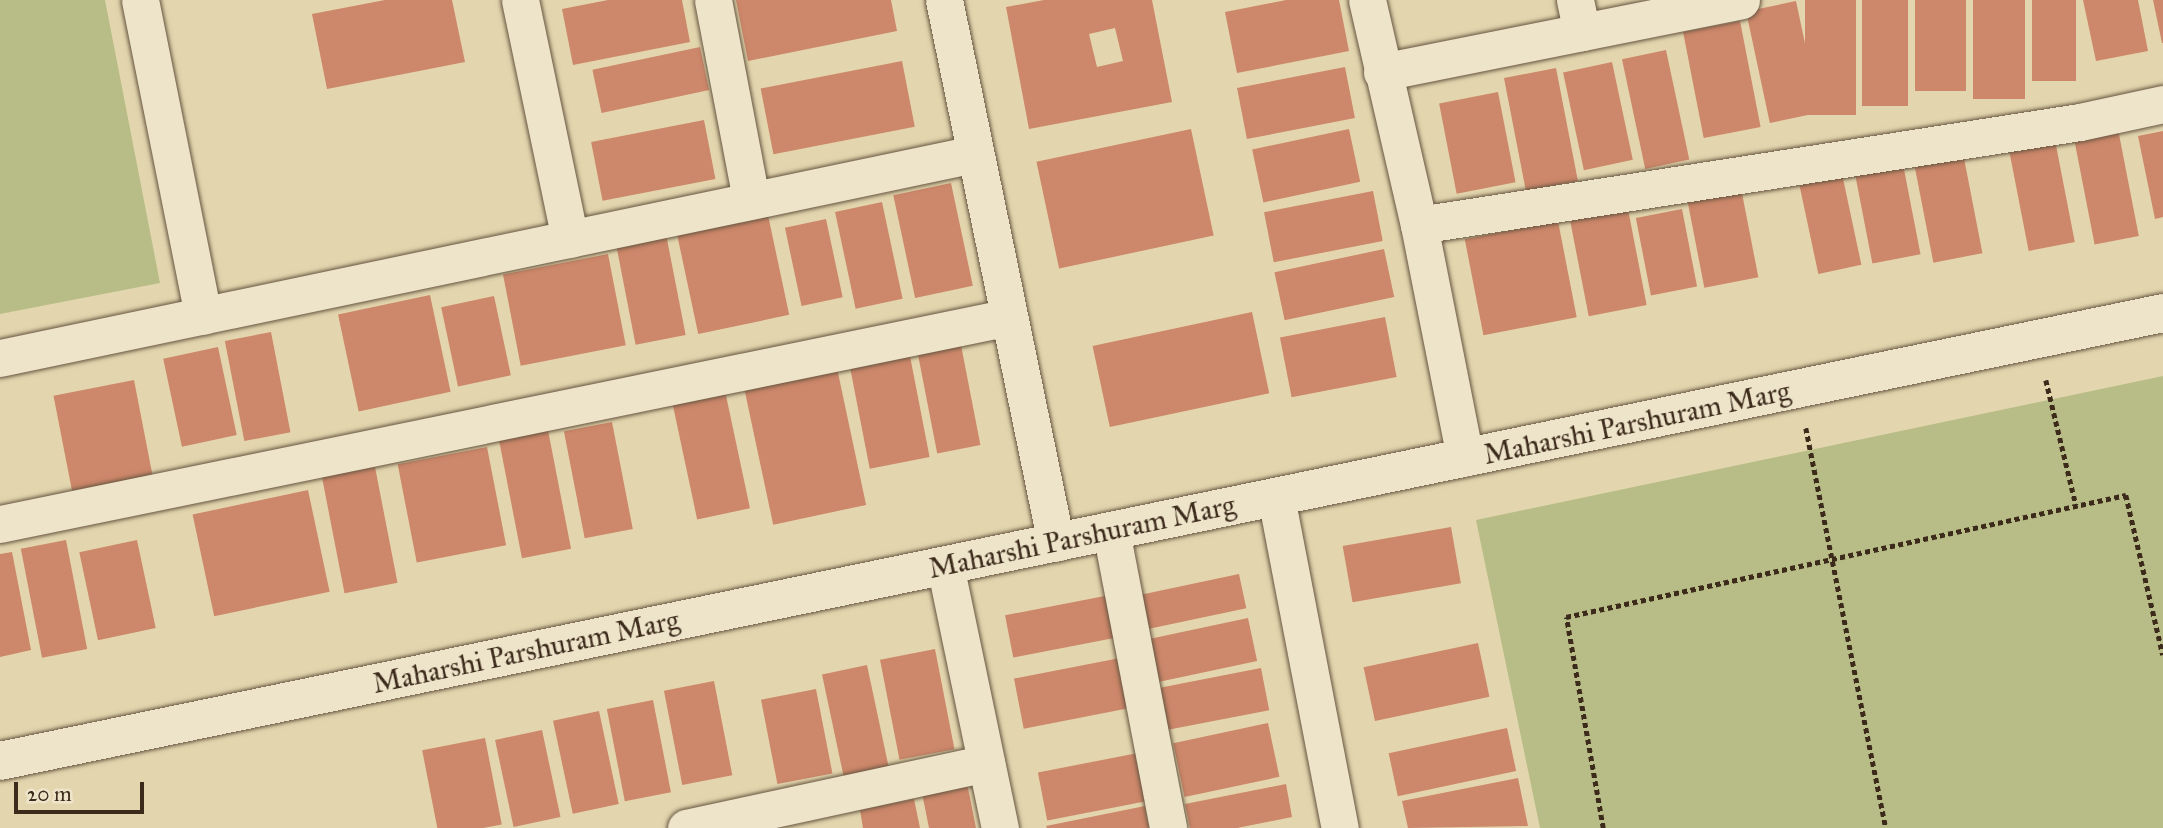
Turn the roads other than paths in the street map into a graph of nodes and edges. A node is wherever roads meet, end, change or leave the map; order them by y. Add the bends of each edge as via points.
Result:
1 (140, 0) edge
2 (520, 0) edge
3 (713, 0) edge
4 (944, 0) edge
5 (1367, 0) edge
6 (1741, 0) edge
7 (1579, 16) edge
8 (1382, 72) junction
9 (2163, 104) edge
10 (975, 154) junction
11 (751, 200) junction
12 (1419, 225) junction
13 (570, 239) junction
14 (2163, 313) edge
15 (202, 316) junction
16 (1009, 317) junction
17 (0, 359) edge
18 (1465, 458) junction
19 (1276, 498) junction
20 (0, 524) edge
21 (1111, 531) junction
22 (1056, 542) junction
23 (945, 565) junction
24 (0, 761) edge
25 (986, 763) junction
26 (686, 828) edge
27 (1000, 828) edge
28 (1168, 828) edge
29 (1340, 828) edge

1 - 15 street
2 - 13 street
3 - 11 street
4 - 10 street
5 - 8 street
6 - 7 street
7 - 8 street
8 - 12 street
9 - 12 street via 2080,122
10 - 11 street
10 - 16 street
11 - 13 street
12 - 18 street
13 - 15 street
14 - 18 street, Maharshi Parshuram Marg
15 - 17 street
16 - 20 street
16 - 22 street
18 - 19 street, Maharshi Parshuram Marg
19 - 21 street, Maharshi Parshuram Marg
19 - 29 street
21 - 22 street, Maharshi Parshuram Marg
21 - 28 street
22 - 23 street, Maharshi Parshuram Marg
23 - 24 street, Maharshi Parshuram Marg
23 - 25 street
25 - 26 street
25 - 27 street

